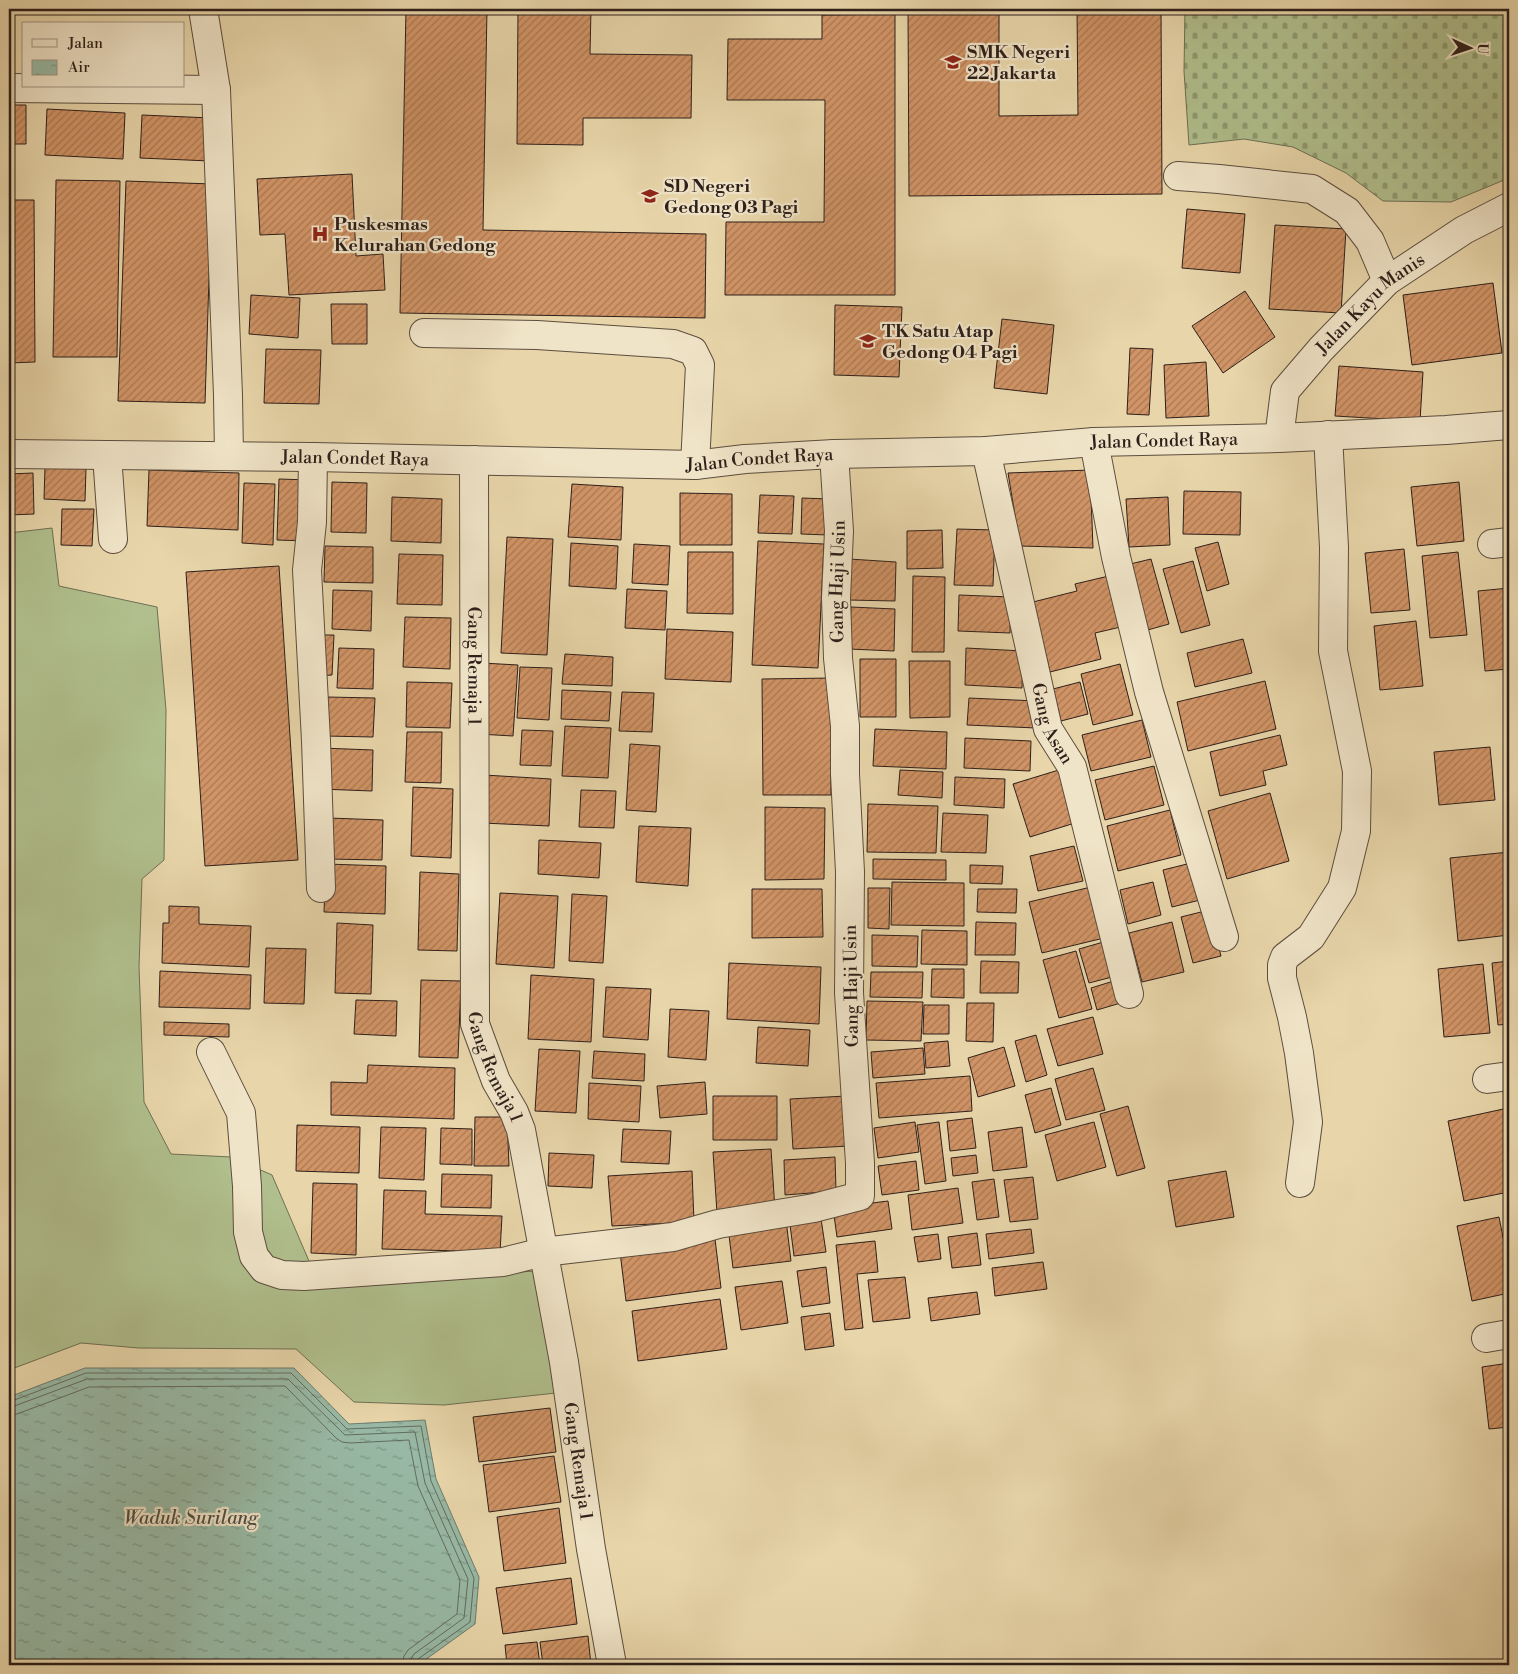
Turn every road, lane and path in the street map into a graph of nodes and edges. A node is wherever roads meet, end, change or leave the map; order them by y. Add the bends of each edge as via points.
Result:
1 (203, 9) edge
2 (9, 88) edge
3 (216, 90) junction
4 (1178, 176) dead end
5 (1509, 207) edge
6 (1387, 281) junction
7 (424, 333) dead end
8 (1509, 425) edge
9 (1328, 435) junction
10 (1279, 438) junction
11 (1094, 442) junction
12 (986, 451) junction
13 (9, 454) edge
14 (834, 454) junction
15 (107, 455) junction
16 (229, 456) junction
17 (313, 457) junction
18 (474, 460) junction
19 (695, 464) junction
20 (113, 539) dead end
21 (321, 888) dead end
22 (1224, 937) dead end
23 (1130, 994) dead end
24 (211, 1052) dead end
25 (1300, 1183) dead end
26 (543, 1252) junction
27 (612, 1665) edge

1 - 3 street
2 - 3 street
3 - 16 street
4 - 6 street via 1312,189 1347,211 1370,241
5 - 6 street, Jalan Kayu Manis via 1464,230
6 - 10 street, Jalan Kayu Manis via 1285,391
7 - 19 street via 537,335 673,344 693,351 700,365
8 - 9 street, Jalan Condet Raya
9 - 10 street, Jalan Condet Raya
9 - 25 street via 1334,547 1333,651 1356,771 1356,832 1342,888 1311,936 1285,958 1282,965 1308,1122
10 - 11 street, Jalan Condet Raya
11 - 12 street, Jalan Condet Raya
11 - 22 street via 1116,557 1149,692
12 - 14 street, Jalan Condet Raya
12 - 23 street, Gang Asan via 1048,729 1072,767
13 - 15 street, Jalan Condet Raya
14 - 19 street, Jalan Condet Raya
14 - 26 street, Gang Haji Usin via 838,531 837,633 845,726 850,872 849,993 860,1196 814,1208 718,1224 673,1237
15 - 16 street, Jalan Condet Raya
15 - 20 street
16 - 17 street, Jalan Condet Raya
17 - 18 street, Jalan Condet Raya
17 - 21 street via 312,522 306,570
18 - 19 street, Jalan Condet Raya
18 - 26 street, Gang Remaja 1 via 475,1024 496,1081 521,1130
24 - 26 street via 241,1114 248,1232 254,1256 264,1269 282,1275 304,1276 503,1262
26 - 27 street, Gang Remaja 1 via 564,1362 591,1549

